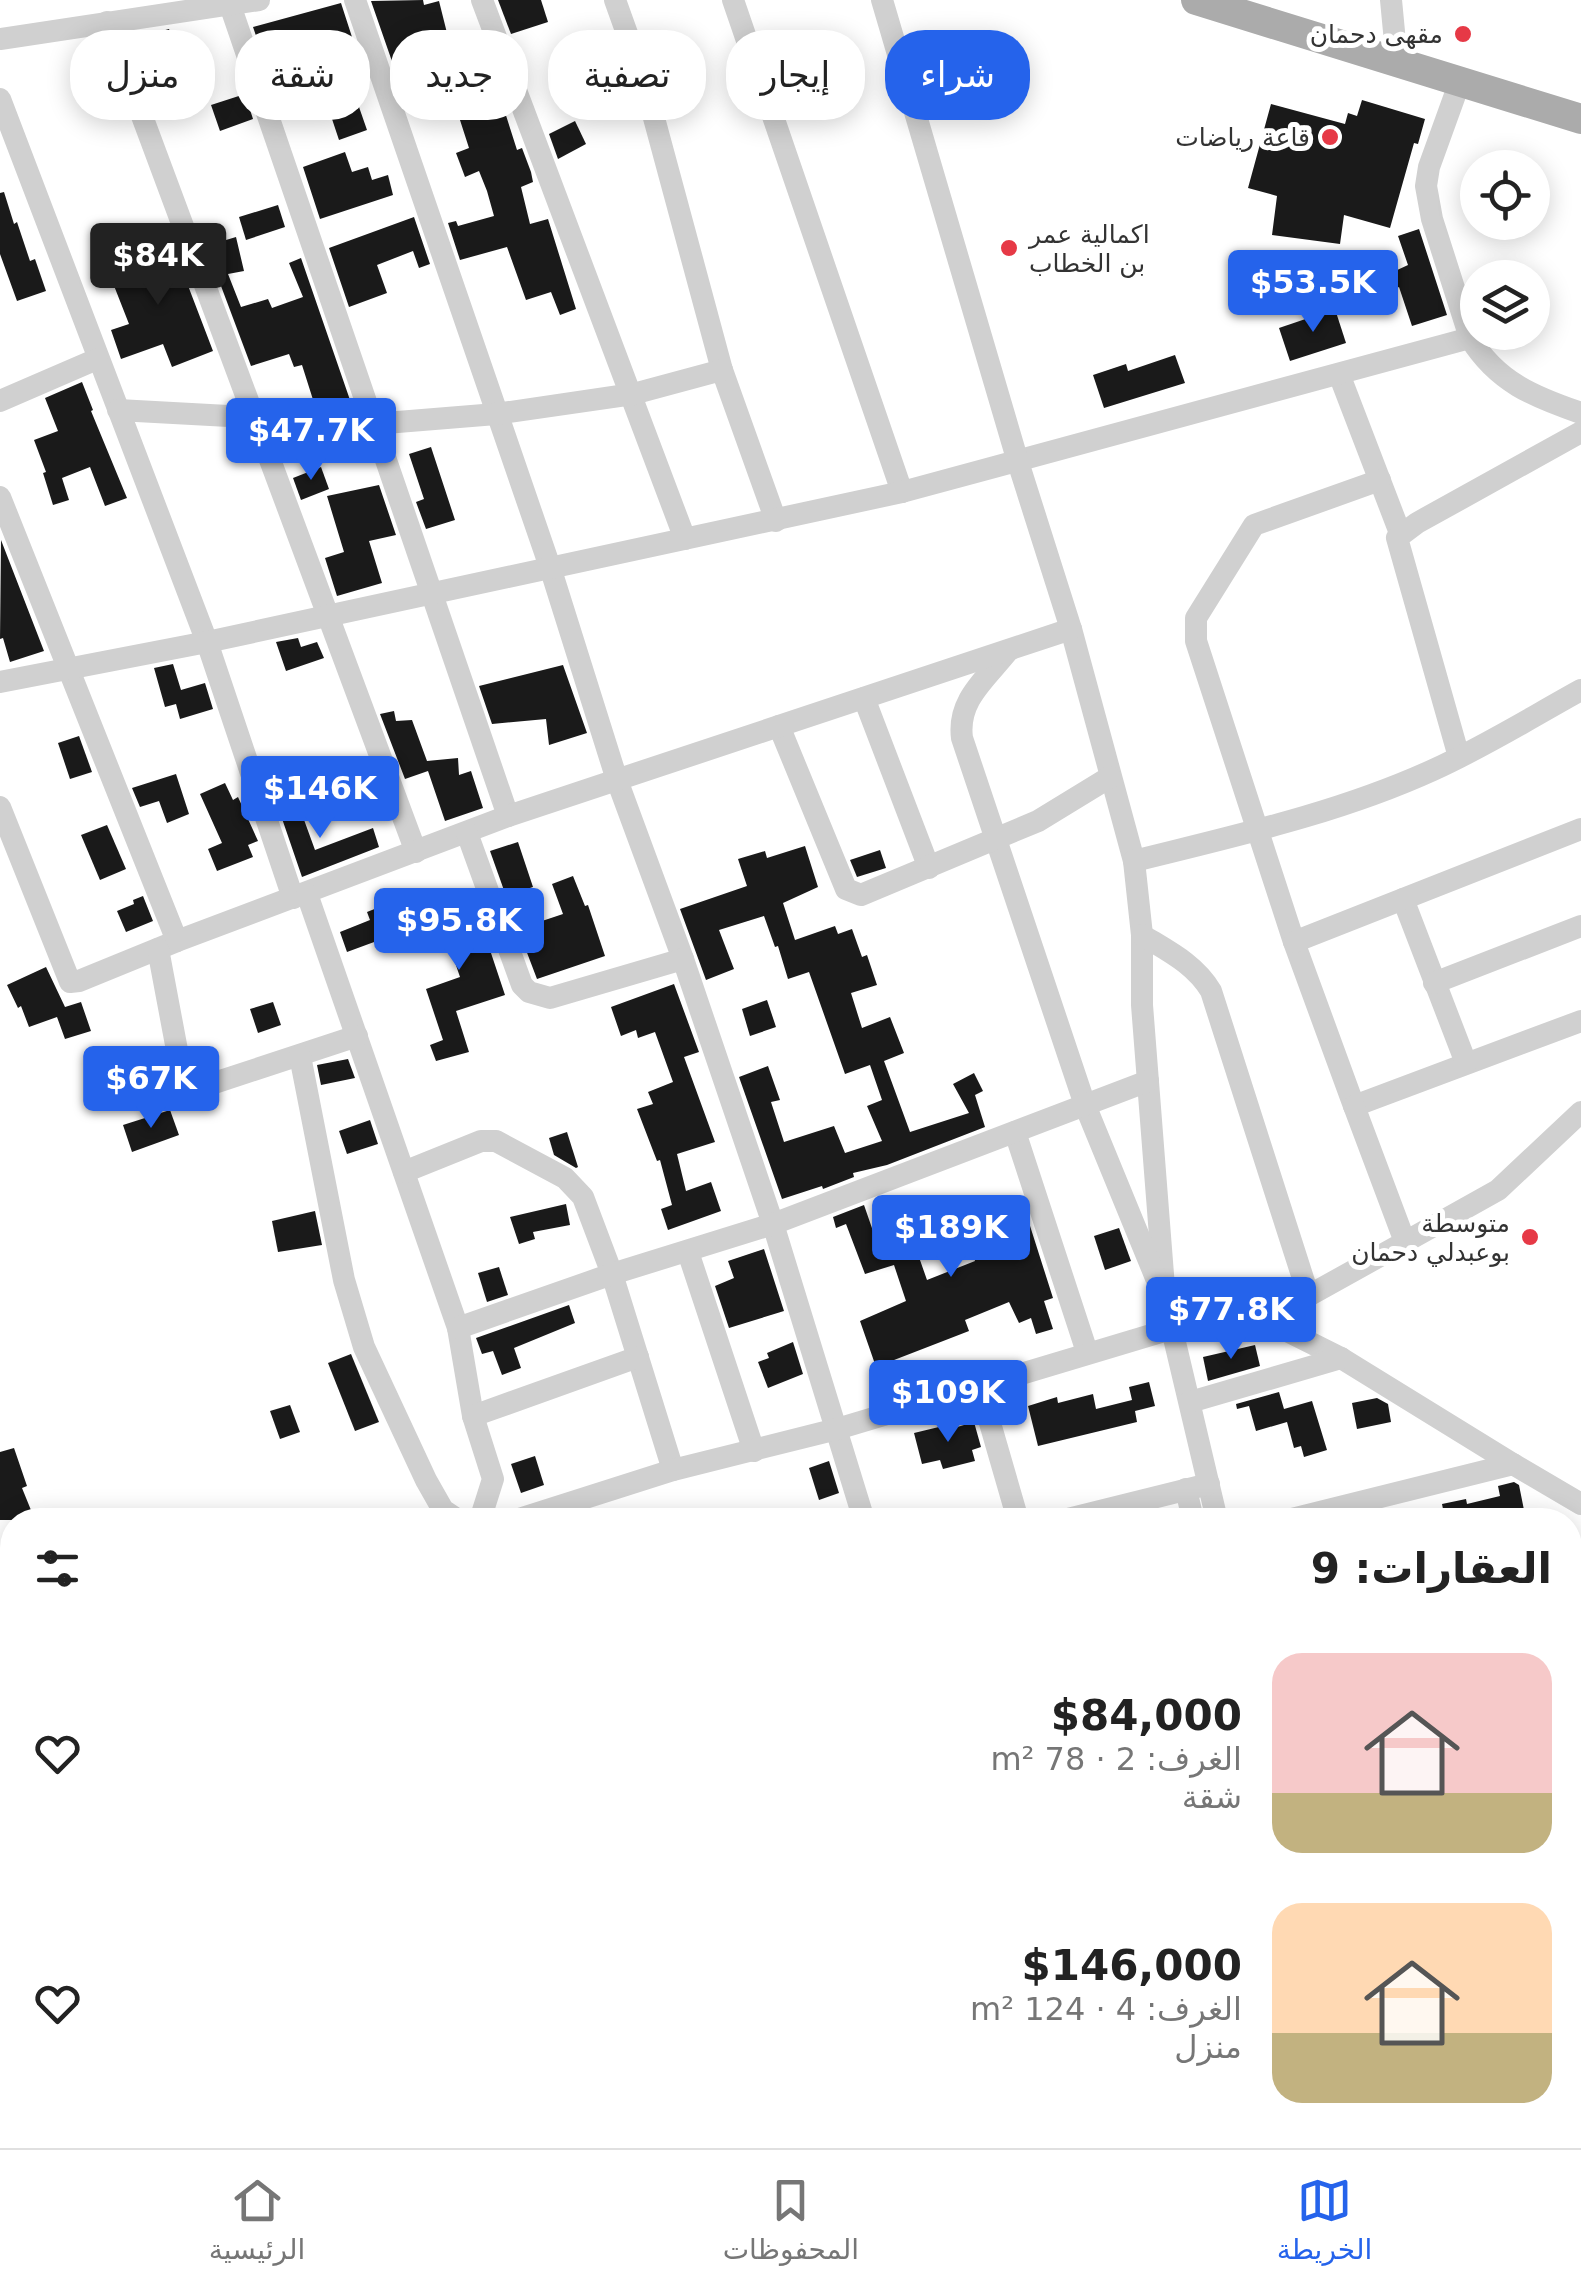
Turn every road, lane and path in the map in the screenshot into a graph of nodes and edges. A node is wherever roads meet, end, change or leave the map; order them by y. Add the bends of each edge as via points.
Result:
1 (259, 0) edge
2 (355, 0) edge
3 (482, 0) edge
4 (615, 0) edge
5 (733, 0) edge
6 (882, 0) edge
7 (1196, 0) edge
8 (1391, 0) edge
9 (230, 5) junction
10 (1256, 10) edge
11 (106, 22) junction
12 (0, 38) edge
13 (1397, 63) junction
14 (1458, 84) junction
15 (0, 99) edge
16 (1581, 120) edge
17 (1460, 307) edge
18 (1460, 341) edge
19 (1477, 350) edge
20 (97, 359) junction
21 (722, 370) junction
22 (1339, 374) junction
23 (633, 394) junction
24 (0, 400) edge
25 (118, 410) junction
26 (1581, 413) edge
27 (496, 414) junction
28 (254, 420) junction
29 (374, 424) junction
30 (1581, 432) edge
31 (1018, 462) junction
32 (1380, 480) junction
33 (902, 492) junction
34 (0, 497) edge
35 (776, 521) junction
36 (1400, 534) junction
37 (685, 539) junction
38 (550, 567) junction
39 (431, 591) junction
40 (327, 614) junction
41 (1071, 629) junction
42 (207, 642) junction
43 (1010, 649) junction
44 (68, 668) junction
45 (0, 682) edge
46 (1581, 690) edge
47 (864, 698) junction
48 (778, 726) junction
49 (1460, 756) junction
50 (1110, 777) junction
51 (616, 780) junction
52 (0, 807) edge
53 (508, 816) junction
54 (1581, 829) edge
55 (1256, 830) junction
56 (467, 832) junction
57 (996, 840) junction
58 (416, 852) junction
59 (1134, 861) junction
60 (929, 868) junction
61 (300, 896) junction
62 (1403, 899) junction
63 (1581, 926) edge
64 (1142, 934) junction
65 (1294, 942) junction
66 (167, 945) junction
67 (683, 959) junction
68 (1434, 983) junction
69 (1581, 1020) edge
70 (357, 1036) junction
71 (300, 1056) junction
72 (1466, 1063) junction
73 (1148, 1081) junction
74 (1085, 1105) junction
75 (1354, 1106) junction
76 (1581, 1112) edge
77 (1015, 1132) junction
78 (404, 1172) junction
79 (772, 1224) junction
80 (1405, 1242) junction
81 (688, 1252) junction
82 (612, 1274) junction
83 (1308, 1294) junction
84 (1165, 1300) junction
85 (1265, 1320) junction
86 (458, 1328) junction
87 (1171, 1329) junction
88 (1087, 1352) junction
89 (638, 1357) junction
90 (1342, 1358) junction
91 (979, 1385) junction
92 (1190, 1402) junction
93 (473, 1416) junction
94 (837, 1429) junction
95 (754, 1452) junction
96 (1513, 1464) junction
97 (673, 1470) junction
98 (1198, 1486) junction
99 (1581, 1504) edge
100 (442, 1508) edge
101 (484, 1508) edge
102 (554, 1508) edge
103 (860, 1508) edge
104 (1015, 1508) edge
105 (1111, 1508) edge
106 (1194, 1508) edge
107 (1210, 1508) edge
108 (1336, 1508) edge

1 - 9 street
2 - 27 street
3 - 23 street
4 - 21 street via 644,81
5 - 33 street
6 - 31 street
7 - 10 main road
8 - 13 street
9 - 11 street
9 - 29 street
10 - 13 main road
11 - 12 street
11 - 28 street
13 - 14 main road
14 - 16 main road
14 - 17 street via 1426,186
15 - 20 street
18 - 22 street
19 - 26 street via 1526,393
20 - 24 street
20 - 25 street
21 - 23 street
21 - 35 street
22 - 31 street
22 - 32 street
23 - 27 street
23 - 37 street
25 - 28 street
25 - 42 street
27 - 29 street
27 - 38 street
28 - 29 street
28 - 40 street
29 - 39 street
30 - 36 street
31 - 33 street
31 - 41 street
32 - 36 street
32 - 55 street via 1254,525 1196,618 1196,641
33 - 35 street
34 - 44 street
35 - 37 street
36 - 49 street via 1401,558
37 - 38 street
38 - 39 street
38 - 51 street
39 - 40 street
39 - 53 street
40 - 42 street
40 - 58 street
41 - 43 street
41 - 50 street
42 - 44 street
42 - 61 street
43 - 47 street
43 - 57 street via 960,720
44 - 45 street
44 - 66 street
46 - 49 street
47 - 48 street
47 - 60 street
48 - 51 street
48 - 60 street via 846,889 861,895
49 - 55 street via 1400,784
50 - 57 street
50 - 59 street
51 - 53 street
51 - 67 street
52 - 66 street via 70,982
53 - 56 street
54 - 62 street
55 - 59 street
55 - 65 street
56 - 58 street
56 - 67 street via 529,992 550,998
57 - 60 street
57 - 74 street
58 - 61 street
59 - 64 street
61 - 66 street
61 - 70 street
62 - 65 street
62 - 68 street
63 - 68 street
64 - 73 street
64 - 83 street via 1201,974 1211,991
65 - 75 street
66 - 71 street via 183,1082 189,1088
67 - 79 street
68 - 72 street
69 - 72 street
70 - 71 street
70 - 78 street
71 - 100 street via 344,1280 364,1347
72 - 75 street
73 - 74 street
73 - 84 street
74 - 77 street
74 - 84 street
75 - 80 street
76 - 80 street via 1498,1190
77 - 79 street
77 - 88 street
78 - 82 street via 482,1141 504,1144 576,1187
78 - 86 street
79 - 81 street
79 - 94 street
80 - 83 street
81 - 82 street
81 - 95 street
82 - 86 street
82 - 89 street
83 - 85 street
84 - 87 street
85 - 87 street
85 - 90 street
86 - 93 street
87 - 88 street
87 - 92 street
88 - 91 street
89 - 93 street
89 - 97 street
90 - 92 street
90 - 96 street
91 - 94 street
91 - 104 street
92 - 98 street
93 - 101 street via 493,1479
94 - 95 street
94 - 103 street
95 - 97 street
96 - 99 street
96 - 108 street
97 - 102 street
98 - 105 street
98 - 106 street
98 - 107 street

